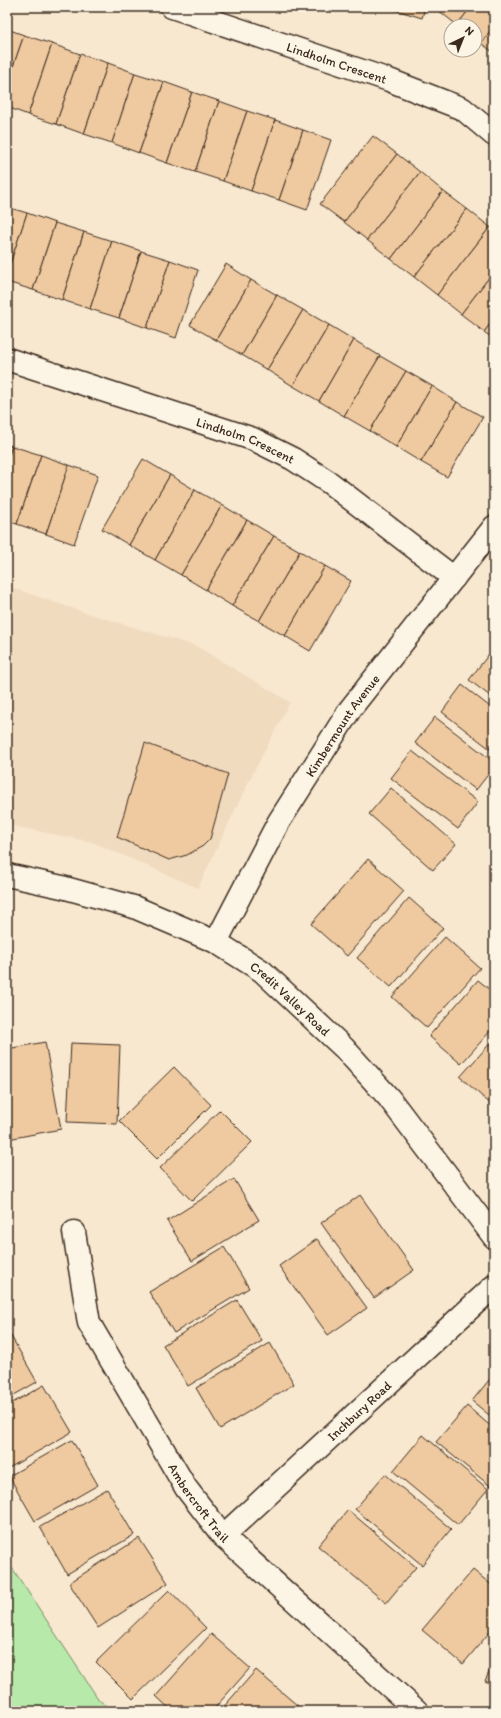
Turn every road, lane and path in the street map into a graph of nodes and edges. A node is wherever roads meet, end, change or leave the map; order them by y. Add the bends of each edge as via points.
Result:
1 (172, 7) edge
2 (494, 135) edge
3 (7, 359) edge
4 (494, 527) edge
5 (454, 578) junction
6 (7, 875) edge
7 (216, 942) junction
8 (74, 1232) dead end
9 (494, 1237) edge
10 (494, 1286) edge
11 (223, 1536) junction
12 (417, 1711) edge

1 - 2 street, Lindholm Crescent via 389,80 463,109
3 - 5 street, Lindholm Crescent via 253,439 293,459 330,483
4 - 5 street, Kimbermount Avenue
5 - 7 street, Kimbermount Avenue via 351,708 278,823
6 - 7 street, Credit Valley Road via 134,907
7 - 9 street, Credit Valley Road via 262,971 344,1048 389,1098
8 - 11 street, Ambercroft Trail via 89,1323 186,1488
10 - 11 street, Inchbury Road
11 - 12 street, Ambercroft Trail

